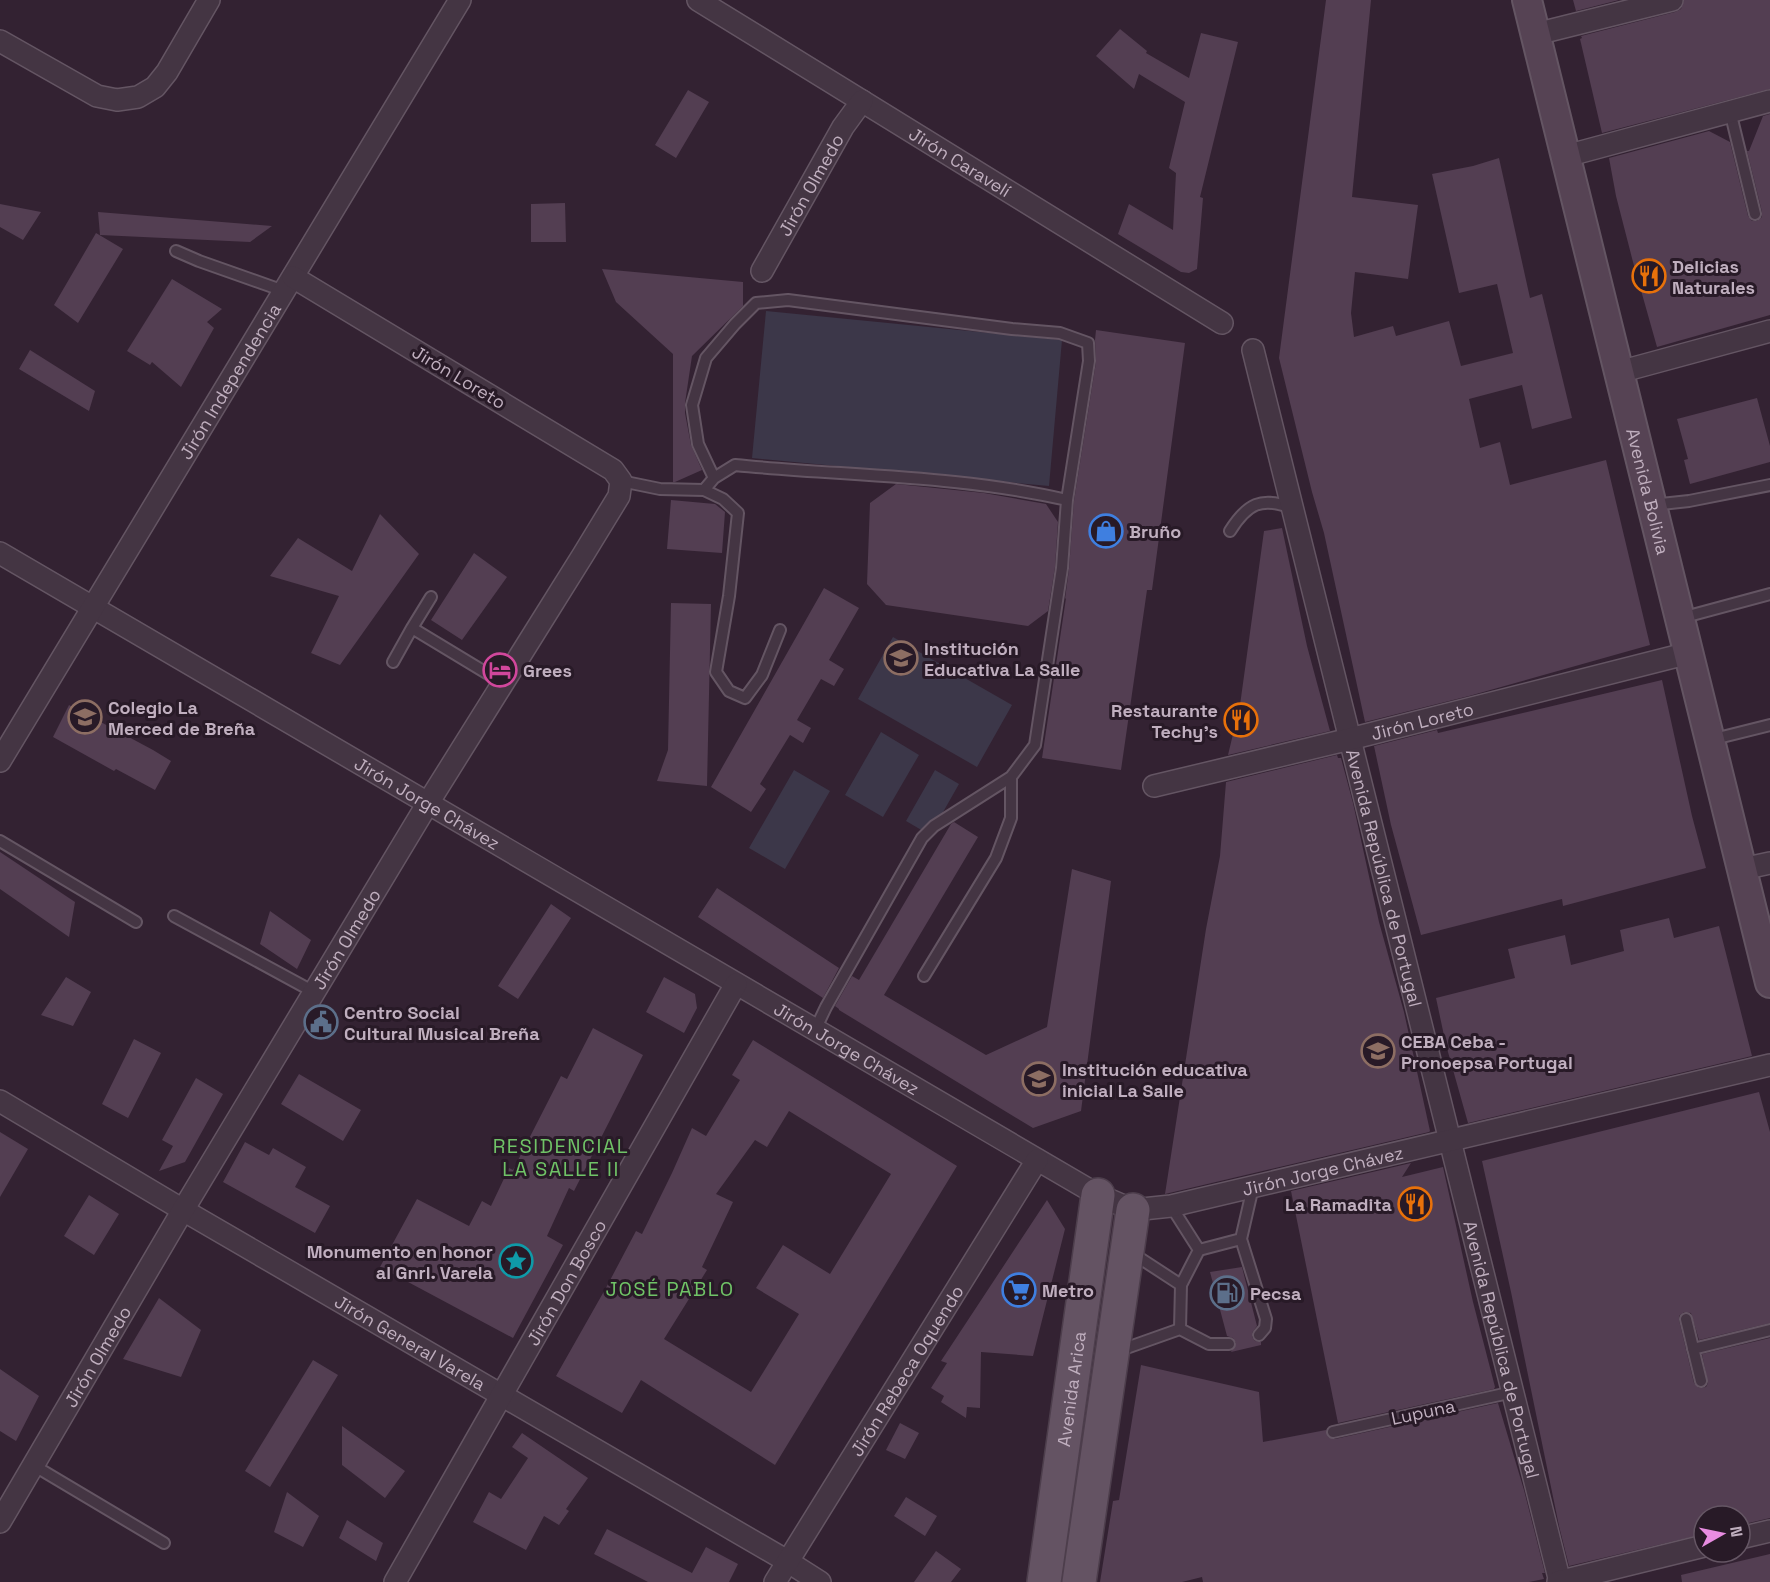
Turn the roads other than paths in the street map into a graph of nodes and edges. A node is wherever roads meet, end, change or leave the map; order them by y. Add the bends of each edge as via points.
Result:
1 (209, 0) edge
2 (460, 0) edge
3 (698, 0) edge
4 (1527, 0) edge
5 (1672, 0) edge
6 (1536, 34) junction
7 (0, 41) edge
8 (862, 101) junction
9 (1770, 101) edge
10 (1730, 111) junction
11 (1566, 156) junction
12 (1755, 214) dead end
13 (176, 251) dead end
14 (762, 272) dead end
15 (289, 284) junction
16 (1222, 323) dead end
17 (1770, 331) edge
18 (1253, 350) dead end
19 (1619, 372) junction
20 (714, 478) junction
21 (621, 481) junction
22 (1770, 485) edge
23 (704, 489) junction
24 (1067, 500) junction
25 (1652, 505) junction
26 (1293, 508) junction
27 (1230, 531) dead end
28 (0, 553) edge
29 (1770, 594) edge
30 (431, 597) dead end
31 (93, 607) junction
32 (1680, 618) junction
33 (412, 628) junction
34 (780, 630) dead end
35 (1689, 654) junction
36 (393, 662) dead end
37 (503, 682) junction
38 (1770, 725) edge
39 (1350, 739) junction
40 (1710, 740) junction
41 (0, 761) edge
42 (1011, 777) junction
43 (1154, 786) dead end
44 (428, 803) junction
45 (0, 841) edge
46 (1770, 863) edge
47 (1742, 869) junction
48 (174, 916) dead end
49 (136, 922) dead end
50 (924, 976) dead end
51 (1770, 983) edge
52 (736, 984) junction
53 (314, 992) junction
54 (815, 1030) junction
55 (1770, 1065) edge
56 (0, 1101) edge
57 (1450, 1140) junction
58 (1037, 1160) junction
59 (1253, 1186) junction
60 (1098, 1195) junction
61 (1171, 1206) junction
62 (183, 1210) junction
63 (1133, 1210) junction
64 (1241, 1239) junction
65 (1127, 1250) junction
66 (1199, 1250) junction
67 (1181, 1285) junction
68 (1686, 1320) dead end
69 (1180, 1329) junction
70 (1770, 1330) edge
71 (1259, 1335) dead end
72 (1229, 1344) dead end
73 (1694, 1349) junction
74 (1112, 1353) junction
75 (1701, 1381) dead end
76 (1513, 1392) junction
77 (501, 1396) junction
78 (1333, 1432) dead end
79 (33, 1466) junction
80 (0, 1522) edge
81 (1770, 1531) edge
82 (1752, 1535) edge
83 (164, 1543) dead end
84 (1692, 1549) edge
85 (787, 1562) junction
86 (395, 1582) edge
87 (775, 1582) edge
88 (820, 1582) edge
89 (1044, 1582) edge
90 (1079, 1582) edge
91 (1559, 1582) edge

1 - 7 street via 167,72 154,87 138,96 117,100 97,96
2 - 15 street, Jirón Independencia
3 - 8 street, Jirón Caravelí
4 - 6 main road, Avenida Bolivia
5 - 6 street
6 - 11 main road, Avenida Bolivia
8 - 14 street, Jirón Olmedo via 843,127
8 - 16 street, Jirón Caravelí
9 - 10 street
10 - 11 street
10 - 12 lane
11 - 19 main road, Avenida Bolivia
13 - 15 lane via 199,261
15 - 21 street, Jirón Loreto via 613,470
15 - 31 street, Jirón Independencia
17 - 19 street
18 - 26 street, Avenida República de Portugal
19 - 25 main road, Avenida Bolivia
20 - 23 lane
20 - 24 lane via 735,465 934,480
20 - 24 lane via 698,444 692,405 706,358 756,303 788,300 1060,333 1088,343 1089,361
21 - 23 lane via 660,489
21 - 37 street, Jirón Olmedo via 619,496
22 - 25 lane
23 - 34 lane via 738,513 716,672 729,691 746,698 762,675
24 - 42 lane via 1062,568 1035,744
25 - 32 main road, Avenida Bolivia
26 - 27 lane via 1275,502 1256,504 1240,515
26 - 39 street, Avenida República de Portugal
28 - 31 street, Jirón Jorge Chávez
29 - 32 lane
30 - 33 lane
31 - 41 street, Jirón Independencia
31 - 44 street, Jirón Jorge Chávez
32 - 35 main road, Avenida Bolivia
33 - 36 lane
33 - 37 lane
35 - 39 street, Jirón Loreto
35 - 40 main road, Avenida Bolivia
37 - 44 street, Jirón Olmedo
38 - 40 lane
39 - 43 street, Jirón Loreto
39 - 57 street, Avenida República de Portugal
40 - 47 main road, Avenida Bolivia
42 - 50 lane via 1011,818 996,858
42 - 54 lane via 934,826 922,838
44 - 52 street, Jirón Jorge Chávez
44 - 53 street, Jirón Olmedo
45 - 49 lane
46 - 47 street
47 - 51 main road, Avenida Bolivia
48 - 53 lane
52 - 54 street, Jirón Jorge Chávez
52 - 77 street, Jirón Don Bosco
53 - 62 street, Jirón Olmedo
54 - 58 street, Jirón Jorge Chávez
55 - 57 street, Jirón Jorge Chávez
56 - 62 street, Jirón General Varela
57 - 59 street, Jirón Jorge Chávez
57 - 76 street, Avenida República de Portugal
58 - 60 street, Jirón Jorge Chávez
58 - 85 street, Jirón Rebeca Oquendo
59 - 61 street, Jirón Jorge Chávez
59 - 64 lane
60 - 63 street, Jirón Jorge Chávez
60 - 89 main road, Avenida Arica
61 - 63 street, Jirón Jorge Chávez
61 - 66 lane
62 - 77 street, Jirón General Varela
62 - 79 street, Jirón Olmedo
63 - 65 main road, Avenida Arica
64 - 66 lane
64 - 71 lane via 1266,1318
65 - 67 lane
65 - 74 main road, Avenida Arica
66 - 67 lane
67 - 69 lane
68 - 73 lane
69 - 72 lane via 1209,1344
69 - 74 lane
70 - 73 lane
73 - 75 lane
74 - 90 main road, Avenida Arica
76 - 78 lane, Lupuna
76 - 91 street, Avenida República de Portugal
77 - 85 street, Jirón General Varela
77 - 86 street, Jirón Don Bosco
79 - 80 street, Jirón Olmedo
79 - 83 lane
81 - 82 street
84 - 91 street
85 - 87 street, Jirón Rebeca Oquendo
85 - 88 street, Jirón General Varela

